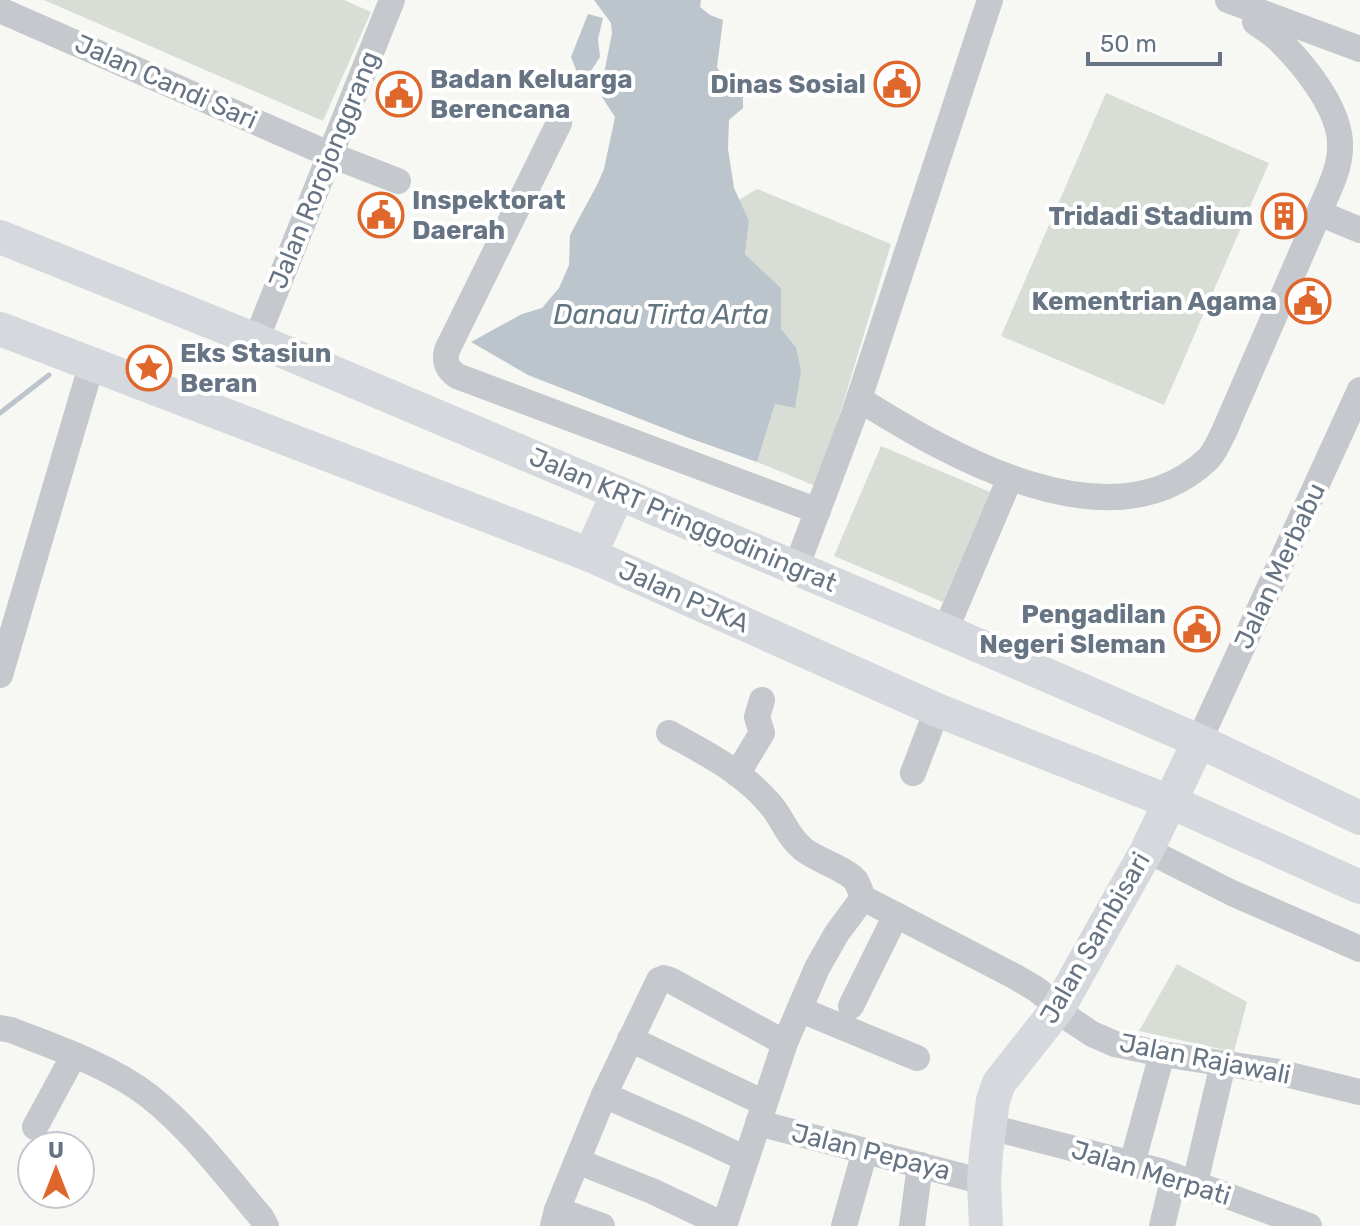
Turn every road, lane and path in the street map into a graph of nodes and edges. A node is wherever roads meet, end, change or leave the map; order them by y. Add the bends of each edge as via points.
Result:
1 (990, 0) edge
2 (1228, 0) edge
3 (387, 2) edge
4 (0, 10) edge
5 (1260, 12) junction
6 (1360, 49) edge
7 (559, 123) dead end
8 (331, 155) junction
9 (398, 181) dead end
10 (1319, 213) junction
11 (1360, 230) edge
12 (0, 237) edge
13 (0, 329) edge
14 (256, 340) junction
15 (92, 363) junction
16 (1360, 390) edge
17 (859, 399) junction
18 (1010, 478) junction
19 (618, 493) junction
20 (818, 511) junction
21 (590, 555) junction
22 (796, 568) junction
23 (945, 631) junction
24 (0, 675) edge
25 (762, 700) dead end
26 (937, 710) junction
27 (669, 733) dead end
28 (1194, 751) junction
29 (913, 773) dead end
30 (737, 774) junction
31 (1360, 818) edge
32 (1150, 843) junction
33 (1360, 887) edge
34 (863, 898) junction
35 (896, 915) junction
36 (1360, 949) edge
37 (851, 1006) dead end
38 (1059, 1007) junction
39 (801, 1010) junction
40 (0, 1028) edge
41 (630, 1039) junction
42 (785, 1043) junction
43 (1162, 1054) junction
44 (74, 1055) junction
45 (917, 1058) dead end
46 (1223, 1064) junction
47 (1360, 1092) edge
48 (604, 1095) junction
49 (761, 1113) junction
50 (35, 1127) dead end
51 (990, 1127) junction
52 (865, 1151) junction
53 (746, 1159) junction
54 (577, 1161) junction
55 (1132, 1164) junction
56 (920, 1165) junction
57 (1184, 1180) junction
58 (984, 1182) junction
59 (555, 1218) edge
60 (724, 1225) edge
61 (1301, 1225) edge
62 (266, 1226) edge
63 (602, 1226) edge
64 (844, 1226) edge
65 (912, 1226) edge
66 (986, 1226) edge
67 (1162, 1226) edge

1 - 17 street
2 - 5 street
3 - 8 street, Jalan Rorojonggrang
4 - 8 street, Jalan Candi Sari
5 - 6 street
5 - 10 street via 1255,22 1308,74 1339,128 1338,160
7 - 20 street via 447,350 450,372
8 - 9 street, Jalan Candi Sari
8 - 14 street, Jalan Rorojonggrang
10 - 11 street
10 - 18 street via 1209,459 1169,485 1105,498
12 - 14 main road, Jalan KRT Pringgodiningrat
13 - 15 main road, Jalan PJKA
14 - 19 main road, Jalan KRT Pringgodiningrat
15 - 21 main road, Jalan PJKA
15 - 24 street
16 - 28 street, Jalan Merbabu
17 - 18 street via 934,444
17 - 20 street
18 - 23 street
19 - 21 main road
19 - 22 main road, Jalan KRT Pringgodiningrat
20 - 22 street
21 - 26 main road, Jalan PJKA
22 - 23 main road, Jalan KRT Pringgodiningrat
23 - 28 main road, Jalan KRT Pringgodiningrat
25 - 30 street via 757,717 762,733
26 - 29 street
26 - 33 main road, Jalan PJKA via 1170,801
27 - 30 street
28 - 31 main road, Jalan KRT Pringgodiningrat
28 - 32 main road, Jalan Sambisari
30 - 34 street via 773,807 801,848 854,878
32 - 36 street via 1232,893
32 - 38 main road, Jalan Sambisari
34 - 35 street, Jalan Rajawali
34 - 39 street via 817,968
35 - 37 street
35 - 38 street, Jalan Rajawali via 1014,976
38 - 43 street, Jalan Rajawali via 1092,1034
38 - 51 main road, Jalan Sambisari via 999,1083
39 - 42 street
39 - 45 street
40 - 44 street
41 - 42 street via 664,978
41 - 48 street
41 - 49 street, Jalan Pepaya
42 - 49 street
43 - 46 street, Jalan Rajawali
43 - 55 street
44 - 50 street
44 - 62 street via 148,1095 192,1137
46 - 47 street, Jalan Rajawali
46 - 57 street
48 - 53 street
48 - 54 street
49 - 52 street, Jalan Pepaya
49 - 53 street
51 - 55 street, Jalan Merpati
51 - 58 main road, Jalan Sambisari
52 - 56 street, Jalan Pepaya
52 - 64 street
53 - 60 street
54 - 59 street
54 - 60 street
55 - 57 street, Jalan Merpati
56 - 58 street, Jalan Pepaya
56 - 65 street
57 - 61 street, Jalan Merpati
57 - 67 street
58 - 66 main road, Jalan Sambisari
59 - 63 street

